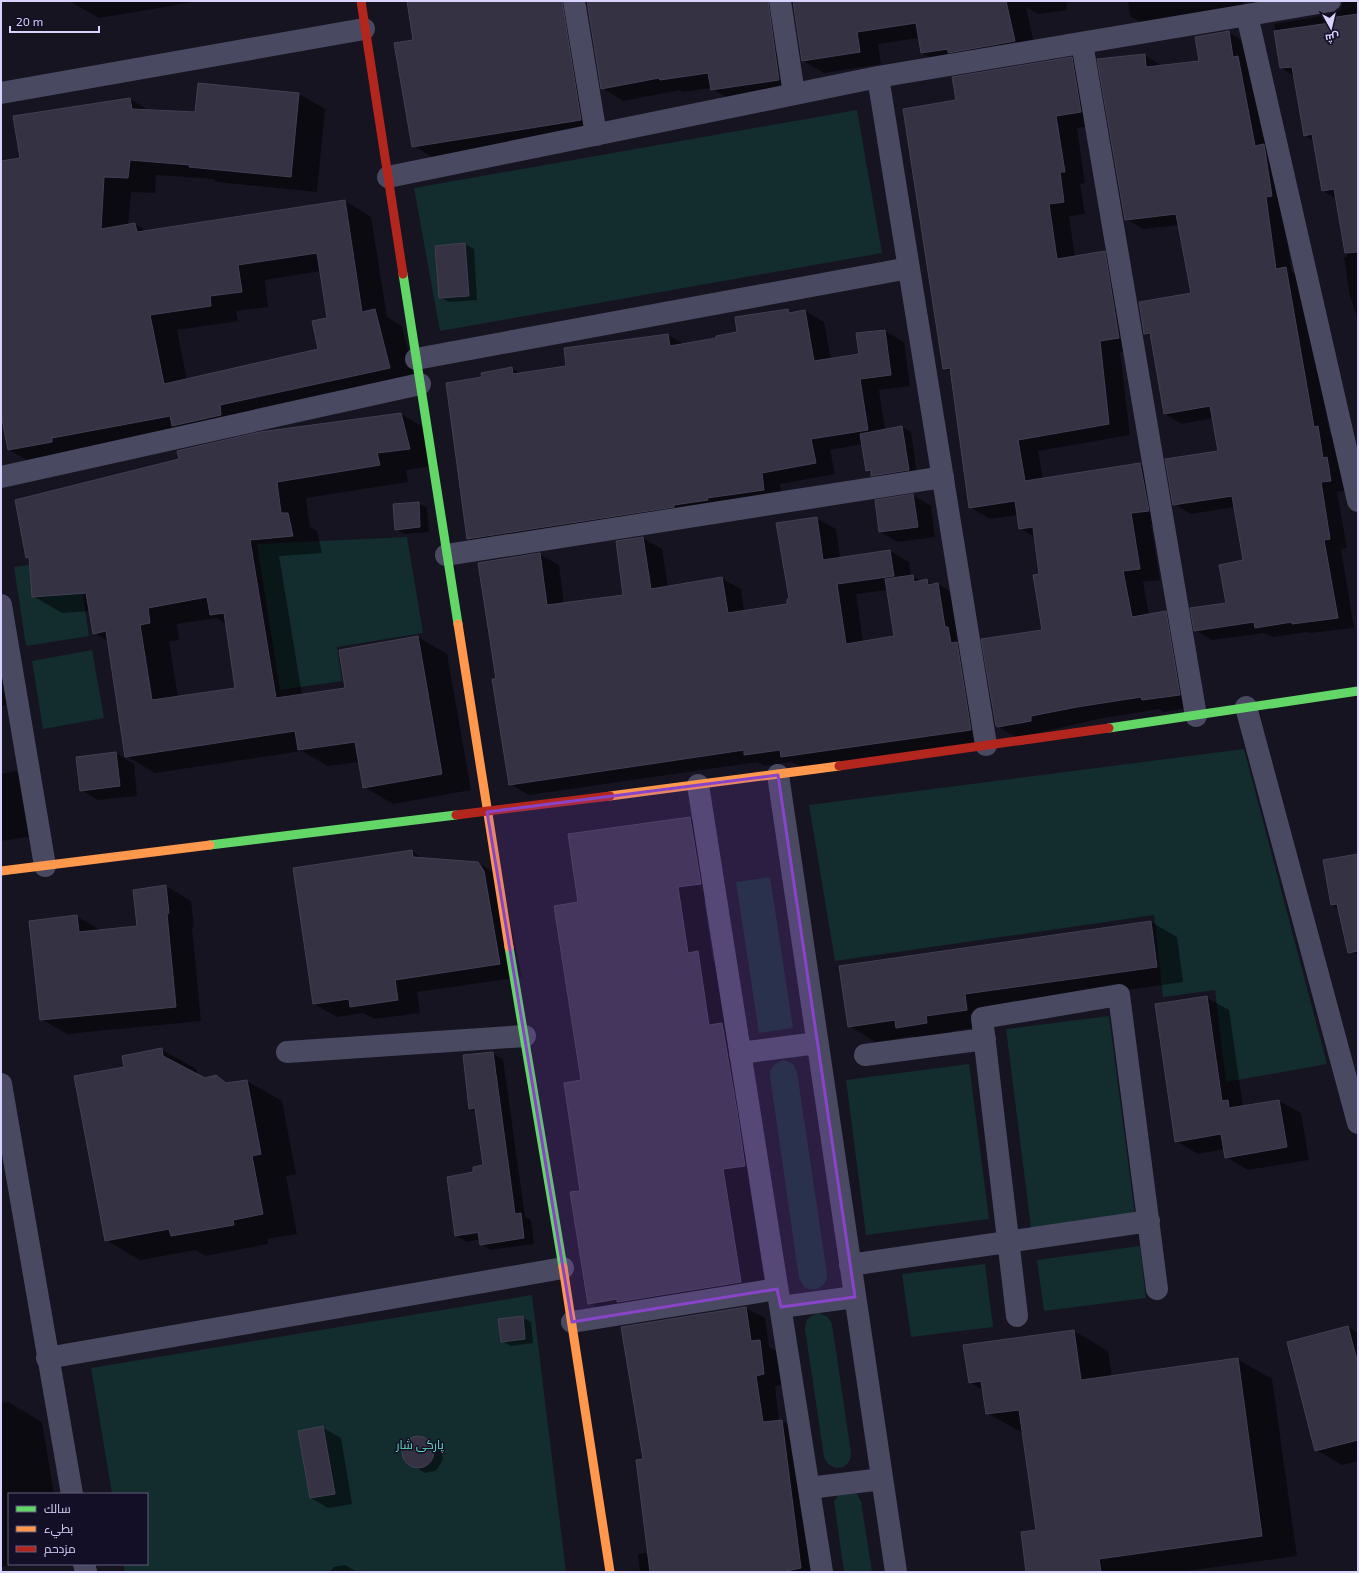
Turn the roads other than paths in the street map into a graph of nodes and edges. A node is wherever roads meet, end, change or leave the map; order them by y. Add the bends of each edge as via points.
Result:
1 (361, 1) edge
2 (574, 1) edge
3 (780, 1) edge
4 (1330, 1) edge
5 (1223, 10) edge
6 (1247, 15) junction
7 (364, 29) junction
8 (1082, 42) junction
9 (878, 77) junction
10 (1, 93) edge
11 (794, 94) junction
12 (596, 135) junction
13 (388, 177) junction
14 (909, 268) junction
15 (416, 359) junction
16 (420, 384) junction
17 (1, 476) edge
18 (943, 477) junction
19 (1358, 501) edge
20 (446, 555) junction
21 (1, 605) edge
22 (1358, 691) edge
23 (1246, 707) junction
24 (1196, 716) junction
25 (986, 745) junction
26 (778, 776) junction
27 (698, 785) junction
28 (487, 812) junction
29 (45, 866) junction
30 (1, 871) edge
31 (525, 1036) junction
32 (985, 1039) junction
33 (818, 1043) junction
34 (287, 1052) dead end
35 (740, 1053) junction
36 (865, 1054) dead end
37 (1, 1084) edge
38 (1358, 1123) edge
39 (1149, 1221) junction
40 (1009, 1242) junction
41 (850, 1265) junction
42 (564, 1268) junction
43 (1157, 1289) dead end
44 (855, 1297) junction
45 (779, 1298) junction
46 (1017, 1316) dead end
47 (572, 1322) junction
48 (47, 1358) junction
49 (882, 1479) junction
50 (809, 1488) junction
51 (72, 1493) edge
52 (610, 1572) edge
53 (822, 1572) edge
54 (896, 1572) edge

1 - 7 street
2 - 12 street
3 - 11 street
4 - 6 street
5 - 6 street
5 - 8 street
6 - 19 street
7 - 10 street
7 - 13 street
8 - 9 street
8 - 24 street
9 - 11 street
9 - 14 street
11 - 12 street
12 - 13 street
13 - 15 street
14 - 15 street
14 - 18 street
15 - 16 street
16 - 17 street
16 - 20 street
18 - 20 street
18 - 25 street
20 - 28 street
21 - 29 street
22 - 23 street
23 - 24 street
23 - 38 street
24 - 25 street
25 - 26 street
26 - 27 street
26 - 33 street
27 - 28 street
27 - 35 street
28 - 29 street
28 - 31 street
29 - 30 street
31 - 34 street
31 - 42 street
32 - 36 street
32 - 39 street via 982,1018 1119,995
32 - 40 street
33 - 35 street
33 - 41 street
35 - 45 street
37 - 48 street
39 - 40 street
39 - 43 street
40 - 41 street
40 - 46 street
41 - 44 street
42 - 47 street
42 - 48 street
44 - 45 street
44 - 49 street
45 - 47 street
45 - 50 street
47 - 52 street
48 - 51 street
49 - 50 street
49 - 54 street
50 - 53 street

